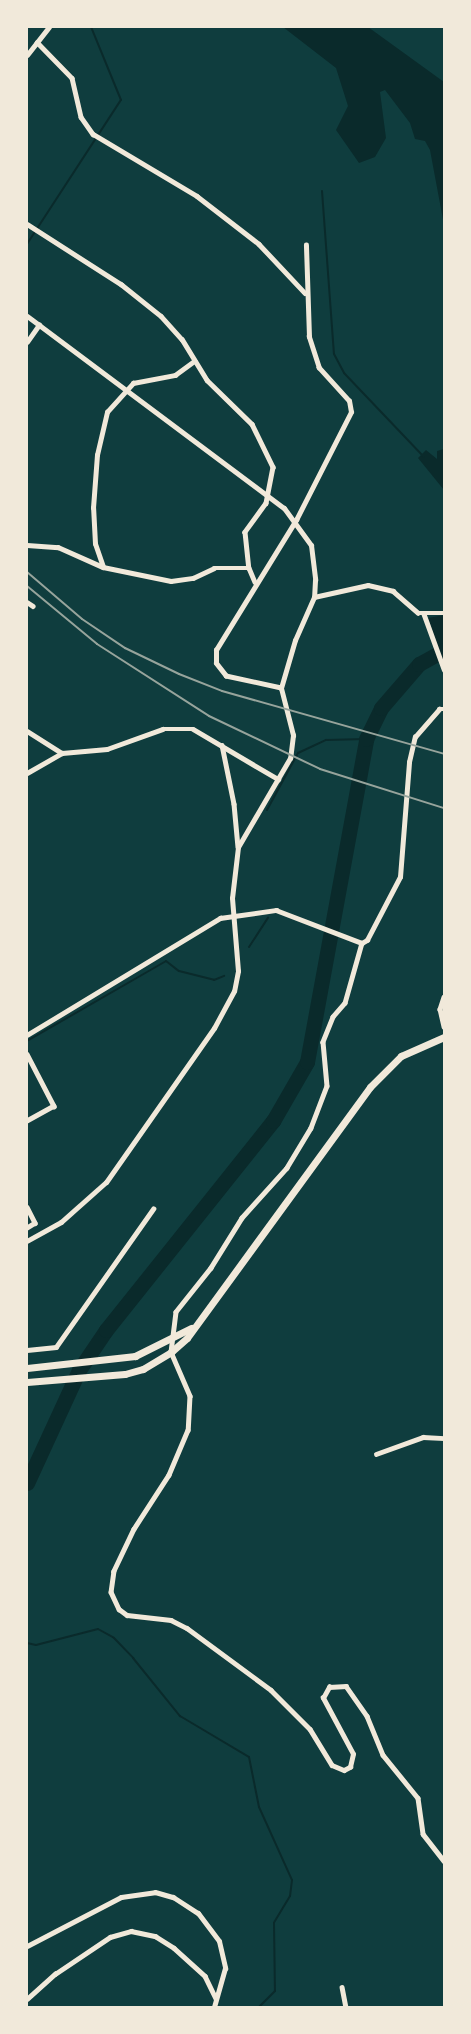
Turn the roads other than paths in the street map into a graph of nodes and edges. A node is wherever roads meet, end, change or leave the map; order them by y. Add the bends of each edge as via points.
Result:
1 (49, 27) edge
2 (37, 42) junction
3 (27, 56) edge
4 (29, 226) edge
5 (306, 245) dead end
6 (305, 293) junction
7 (27, 316) edge
8 (39, 325) junction
9 (27, 342) edge
10 (194, 361) junction
11 (128, 391) junction
12 (269, 495) junction
13 (296, 520) junction
14 (27, 545) edge
15 (103, 567) junction
16 (249, 568) junction
17 (255, 582) junction
18 (314, 597) junction
19 (27, 602) edge
20 (33, 606) dead end
21 (444, 613) edge
22 (424, 614) junction
23 (444, 669) edge
24 (281, 688) junction
25 (444, 709) edge
26 (27, 730) edge
27 (222, 745) junction
28 (62, 753) junction
29 (27, 772) edge
30 (278, 779) junction
31 (238, 846) junction
32 (233, 915) junction
33 (362, 943) junction
34 (444, 997) edge
35 (444, 1026) edge
36 (27, 1035) edge
37 (444, 1037) edge
38 (27, 1054) edge
39 (27, 1120) edge
40 (27, 1207) edge
41 (153, 1209) dead end
42 (27, 1228) edge
43 (27, 1241) edge
44 (191, 1328) junction
45 (172, 1338) junction
46 (27, 1350) edge
47 (171, 1352) junction
48 (27, 1368) edge
49 (27, 1382) edge
50 (444, 1438) edge
51 (376, 1454) dead end
52 (444, 1861) edge
53 (27, 1946) edge
54 (342, 1987) dead end
55 (27, 1999) edge
56 (216, 1999) junction
57 (214, 2007) edge
58 (346, 2007) edge

1 - 2 street
2 - 3 street
2 - 6 street via 72,78 81,117 93,134 199,197 259,244
4 - 10 street via 121,284 161,316
5 - 6 street
6 - 13 street via 309,337 320,368 349,401 351,412
7 - 8 street
8 - 9 street
8 - 11 street
10 - 11 street via 175,375 133,382
10 - 12 street via 207,380 252,424 265,445 273,467
11 - 12 street
11 - 15 street via 107,412 97,455 93,508 95,544
12 - 13 street
12 - 16 street via 245,532
13 - 17 street
13 - 18 street via 311,545 315,562
14 - 15 street via 58,547
15 - 16 street via 171,581 194,578 214,568
16 - 17 street
17 - 24 street via 216,650 216,663 226,676
18 - 22 street via 368,585 386,588
18 - 24 street via 284,670
19 - 20 street
21 - 22 street
22 - 23 street
24 - 30 street via 293,735 290,759
25 - 33 street via 439,709 415,737 409,762 400,877 372,934
26 - 28 street
27 - 28 street via 193,729 179,728 107,749
27 - 30 street
27 - 31 street
28 - 29 street
30 - 31 street
31 - 32 street
32 - 33 street via 276,910
32 - 36 street via 216,920
32 - 43 street via 238,971 234,991 214,1028 106,1182 61,1221
33 - 45 street via 345,1003 333,1017 323,1042 327,1086 311,1128 287,1168 242,1218 212,1268 176,1312
34 - 35 street via 440,1009
37 - 44 highway via 401,1056 370,1087
38 - 39 street via 54,1106
40 - 42 street via 36,1223
41 - 46 street via 56,1347
44 - 45 highway
44 - 47 highway via 187,1338
45 - 47 street
45 - 48 highway via 154,1349 113,1359
47 - 49 highway via 144,1369 113,1376
47 - 52 street via 190,1396 188,1430 169,1475 134,1529 114,1571 114,1601 127,1615 171,1620 207,1642 288,1705 332,1765 344,1770 350,1767 353,1754 323,1698 329,1687 346,1686 367,1716 383,1755 418,1798 423,1834
50 - 51 street via 423,1437
53 - 56 street via 121,1897 155,1892 198,1913 219,1941 225,1968
54 - 58 street
55 - 56 street via 55,1974 110,1937 130,1931 155,1936 174,1948 205,1976
56 - 57 street

